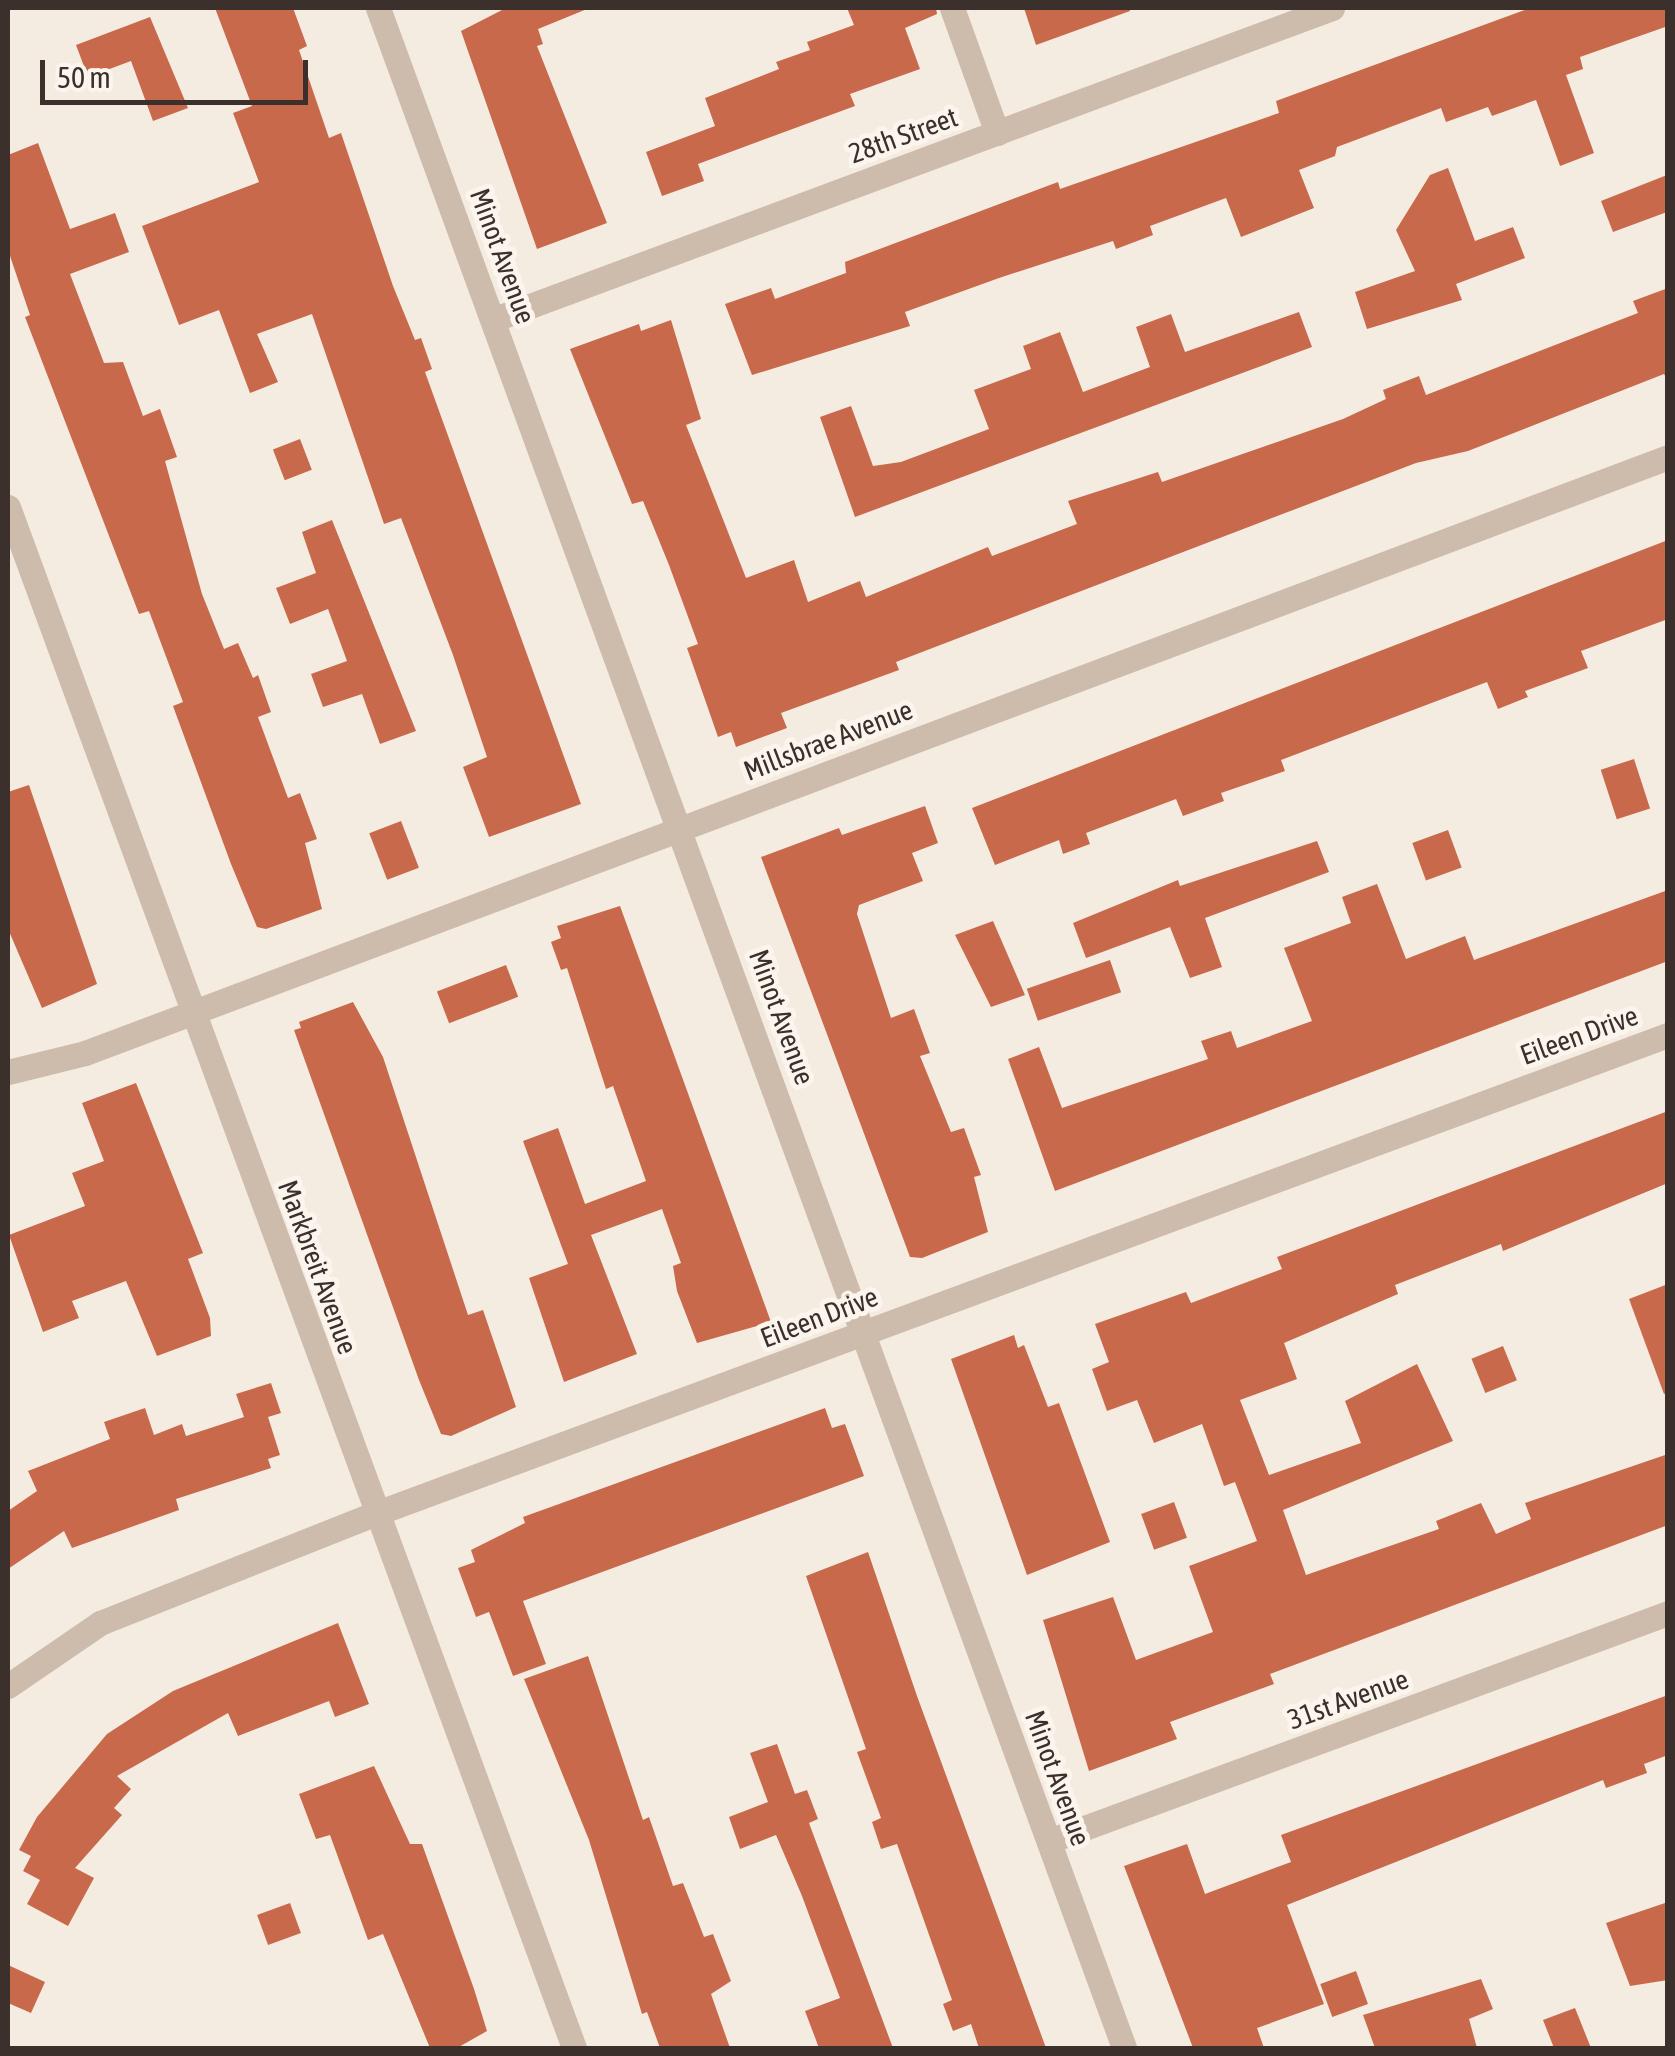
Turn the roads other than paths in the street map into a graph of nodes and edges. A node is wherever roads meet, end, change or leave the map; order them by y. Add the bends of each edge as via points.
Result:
1 (378, 8) edge
2 (952, 8) edge
3 (1332, 8) edge
4 (997, 133) junction
5 (494, 319) junction
6 (1668, 456) edge
7 (8, 507) edge
8 (680, 828) junction
9 (192, 1011) junction
10 (1668, 1035) edge
11 (8, 1072) edge
12 (864, 1332) junction
13 (377, 1513) junction
14 (1668, 1613) edge
15 (8, 1686) edge
16 (1049, 1841) junction
17 (574, 2048) edge
18 (1124, 2048) edge

1 - 5 street, Minot Avenue
2 - 4 street
3 - 4 street, 28th Street
4 - 5 street, 28th Street
5 - 8 street, Minot Avenue
6 - 8 street, Millsbrae Avenue
7 - 9 street, Markbreit Avenue
8 - 9 street, Millsbrae Avenue
8 - 12 street, Minot Avenue
9 - 11 street, Millsbrae Avenue via 86,1053
9 - 13 street, Markbreit Avenue
10 - 12 street, Eileen Drive
12 - 13 street, Eileen Drive
12 - 16 street, Minot Avenue
13 - 15 street, Eileen Drive via 100,1623
13 - 17 street, Markbreit Avenue
14 - 16 street, 31st Avenue
16 - 18 street, Minot Avenue

